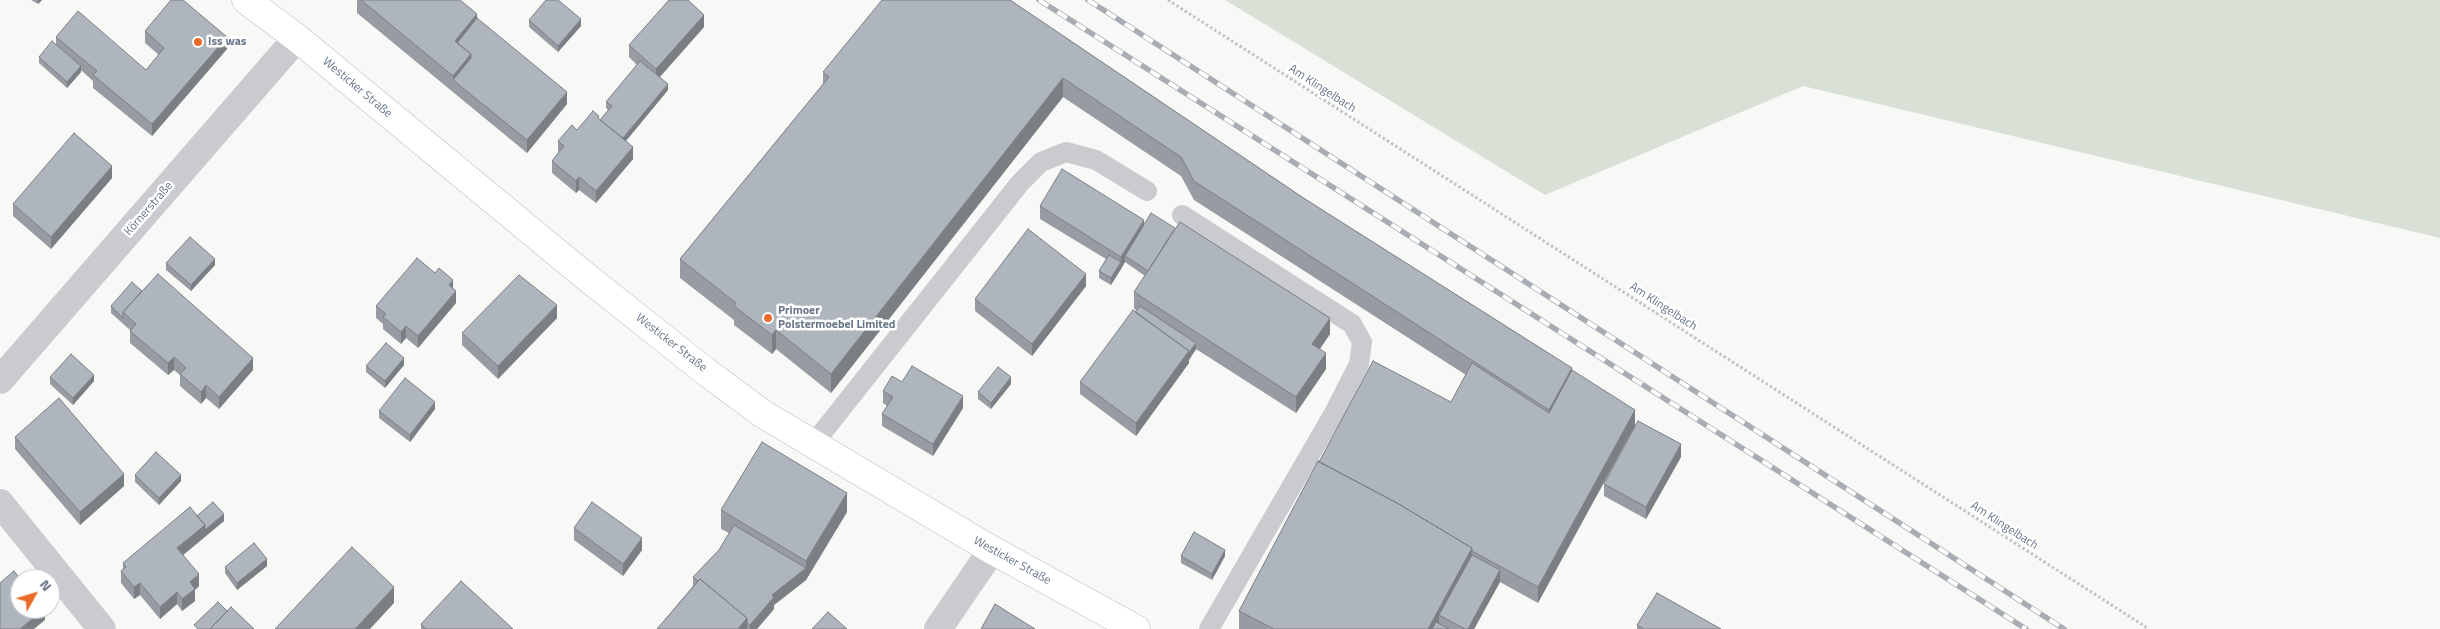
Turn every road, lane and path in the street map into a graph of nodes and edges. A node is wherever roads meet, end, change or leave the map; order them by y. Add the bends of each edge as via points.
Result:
1 (246, 0) edge
2 (1168, 0) edge
3 (297, 38) junction
4 (1147, 192) dead end
5 (1182, 215) dead end
6 (0, 380) edge
7 (814, 444) junction
8 (0, 503) edge
9 (992, 550) junction
10 (102, 629) edge
11 (938, 629) edge
12 (1136, 629) edge
13 (1209, 629) edge
14 (2149, 629) edge

1 - 3 main road, Westicker Straße
2 - 14 path, Am Klingelbach
3 - 6 street, Körnerstraße
3 - 7 main road, Westicker Straße via 705,370 763,414
4 - 7 lane via 1096,160 1066,152 1041,162 1020,183
5 - 13 lane via 1352,324 1362,342 1359,364 1334,412
7 - 9 main road, Westicker Straße
8 - 10 street
9 - 11 street
9 - 12 main road, Westicker Straße

